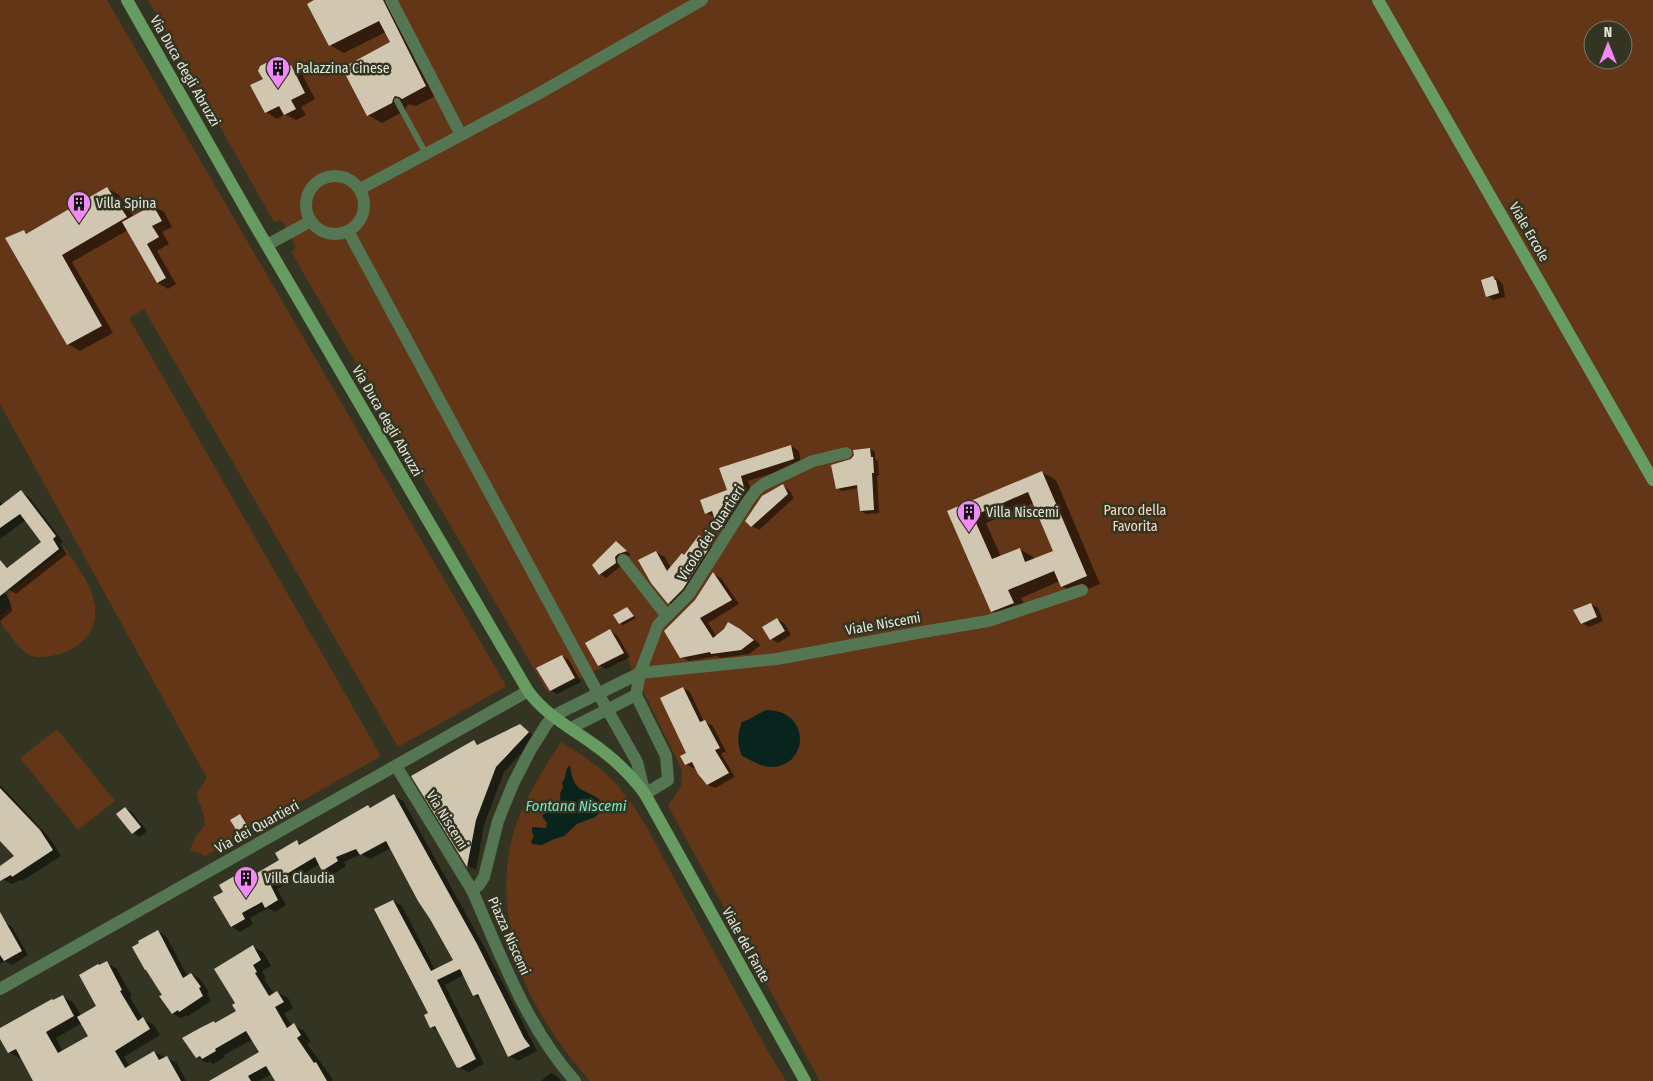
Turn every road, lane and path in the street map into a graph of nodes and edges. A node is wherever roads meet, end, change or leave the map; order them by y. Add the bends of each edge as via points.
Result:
1 (127, 0) edge
2 (392, 0) edge
3 (702, 0) edge
4 (1378, 0) edge
5 (397, 101) dead end
6 (461, 135) junction
7 (426, 154) junction
8 (360, 189) junction
9 (310, 221) junction
10 (348, 231) junction
11 (267, 245) junction
12 (846, 453) dead end
13 (1653, 480) edge
14 (623, 560) dead end
15 (1082, 590) dead end
16 (667, 616) junction
17 (640, 673) junction
18 (528, 691) junction
19 (598, 694) junction
20 (636, 695) junction
21 (607, 710) junction
22 (554, 716) junction
23 (571, 728) junction
24 (396, 766) junction
25 (645, 794) junction
26 (662, 823) joint
27 (472, 890) junction
28 (0, 989) edge
29 (575, 1081) edge
30 (805, 1081) edge

1 - 11 street, Via Duca degli Abruzzi
2 - 6 street
3 - 6 street
4 - 13 street, Viale Ercole
5 - 7 lane
6 - 7 street
7 - 8 street
8 - 9 street via 347,178 322,178 310,189 307,197
8 - 10 street via 364,198 362,218
9 - 10 street via 331,234
9 - 11 street
10 - 19 street
11 - 18 street, Via Duca degli Abruzzi
12 - 16 street, Vicolo dei Quartieri via 813,461 756,490 690,594
14 - 16 street
15 - 17 street, Viale Niscemi via 988,621 777,659
16 - 17 street, Vicolo dei Quartieri via 658,625
17 - 19 street
17 - 20 street, Vicolo dei Quartieri
18 - 22 street, Via Duca degli Abruzzi
18 - 24 street, Via dei Quartieri
19 - 21 street
19 - 22 street
20 - 21 street
20 - 25 street via 666,756 668,780
21 - 23 street
21 - 25 street via 637,762
22 - 23 street, Via Duca degli Abruzzi
22 - 27 street, Piazza Niscemi via 531,749 513,784 498,821 484,876
23 - 25 street, Via Duca degli Abruzzi via 618,763
24 - 27 street, Via Niscemi
24 - 28 street, Via dei Quartieri
25 - 26 street, Via Duca degli Abruzzi
26 - 30 street, Viale del Fante
27 - 29 street, Piazza Niscemi via 520,1000

